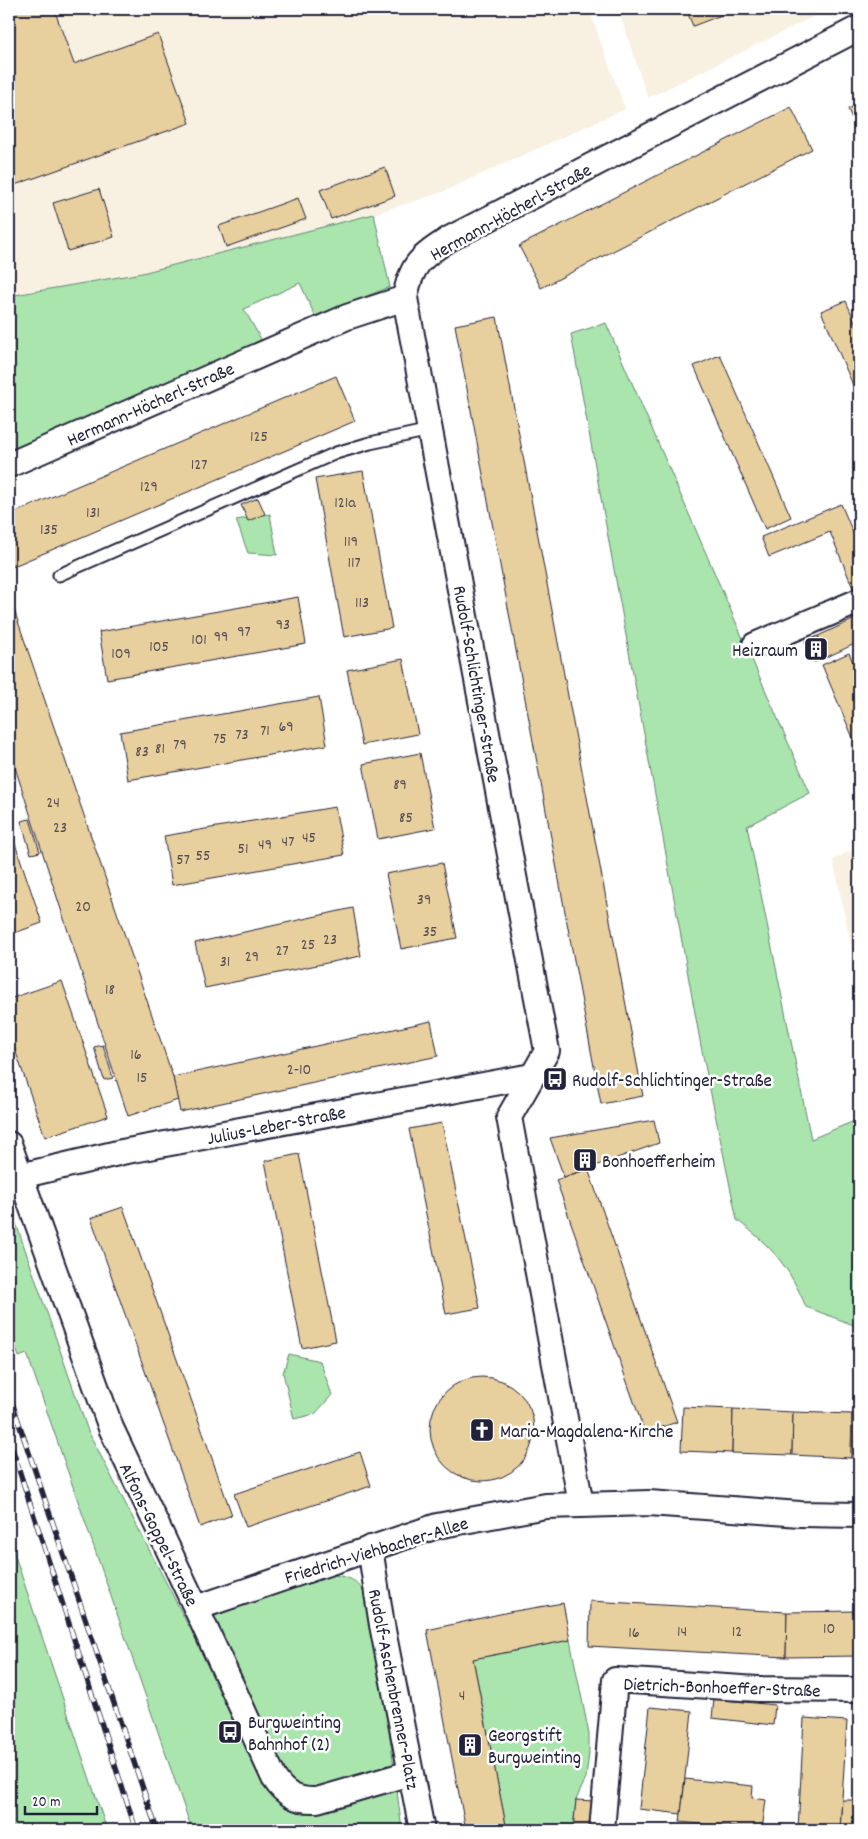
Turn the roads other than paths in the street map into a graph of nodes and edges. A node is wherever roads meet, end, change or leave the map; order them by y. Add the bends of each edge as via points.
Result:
1 (859, 28) edge
2 (405, 298) junction
3 (430, 430) junction
4 (9, 465) edge
5 (59, 575) dead end
6 (859, 601) edge
7 (755, 645) dead end
8 (532, 1076) junction
9 (9, 1144) edge
10 (20, 1176) junction
11 (581, 1504) junction
12 (859, 1515) edge
13 (370, 1548) junction
14 (196, 1608) junction
15 (859, 1690) edge
16 (410, 1773) junction
17 (422, 1830) edge
18 (602, 1830) edge

1 - 2 street, Hermann-Höcherl-Straße via 449,239 425,254 409,276
2 - 3 street, Rudolf-Schlichtinger-Straße
2 - 4 street, Hermann-Höcherl-Straße via 347,317
3 - 5 lane via 336,453
3 - 8 street, Rudolf-Schlichtinger-Straße via 547,1051
6 - 7 street
8 - 10 street, Julius-Leber-Straße via 122,1152
8 - 11 street, Rudolf-Schlichtinger-Straße via 509,1117
9 - 10 street, Alfons-Goppel-Straße
10 - 14 street, Alfons-Goppel-Straße via 110,1428
11 - 12 street, Friedrich-Viehbacher-Allee via 649,1503
11 - 13 street, Friedrich-Viehbacher-Allee via 546,1506 445,1524
13 - 14 street, Friedrich-Viehbacher-Allee
13 - 16 street, Rudolf-Aschenbrenner-Platz
14 - 16 street, Alfons-Goppel-Straße via 274,1778 291,1797 317,1800
15 - 18 street, Dietrich-Bonhoeffer-Straße via 758,1689 615,1680
16 - 17 street, Rudolf-Aschenbrenner-Platz

